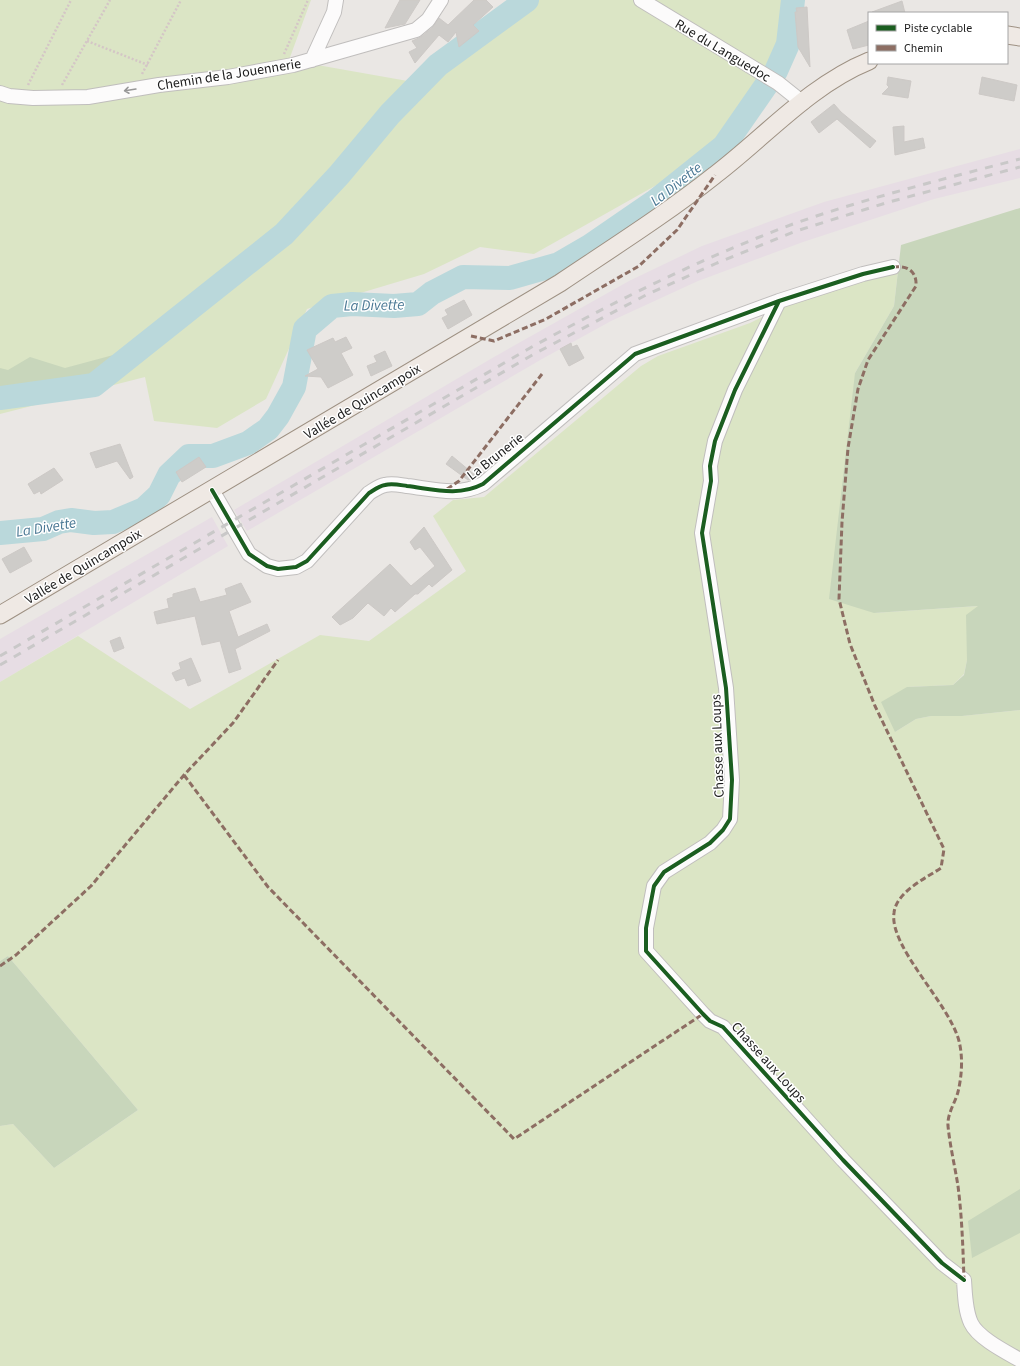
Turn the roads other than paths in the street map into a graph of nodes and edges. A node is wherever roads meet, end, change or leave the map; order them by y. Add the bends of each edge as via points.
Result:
1 (336, 0) edge
2 (441, 0) edge
3 (641, 0) edge
4 (1008, 35) edge
5 (1020, 37) edge
6 (312, 60) junction
7 (868, 62) edge
8 (0, 93) edge
9 (803, 103) junction
10 (893, 267) dead end
11 (779, 301) junction
12 (212, 490) junction
13 (0, 615) edge
14 (1020, 1360) edge

1 - 6 street via 334,12
2 - 6 street, Chemin de la Jouennerie via 428,20 416,30
3 - 9 street, Rue du Languedoc via 778,82
4 - 5 main road
6 -> 8 street, Chemin de la Jouennerie via 288,61 88,97 33,98
7 - 9 main road, Vallée de Quincampoix via 825,86
9 - 12 main road, Vallée de Quincampoix via 715,175 560,282
10 - 11 street, La Brunerie
11 - 12 street, La Brunerie via 635,354 482,484 474,488 458,492 395,484 377,487 317,551 296,567 278,569 249,554
11 - 14 street, Chasse aux Loups via 735,390 715,441 702,533 726,688 732,780 730,819 710,843 664,872 654,886 647,922 646,951 710,1021 723,1027 843,1160 942,1263 964,1280 967,1313 972,1325 983,1337
12 - 13 main road, Vallée de Quincampoix

